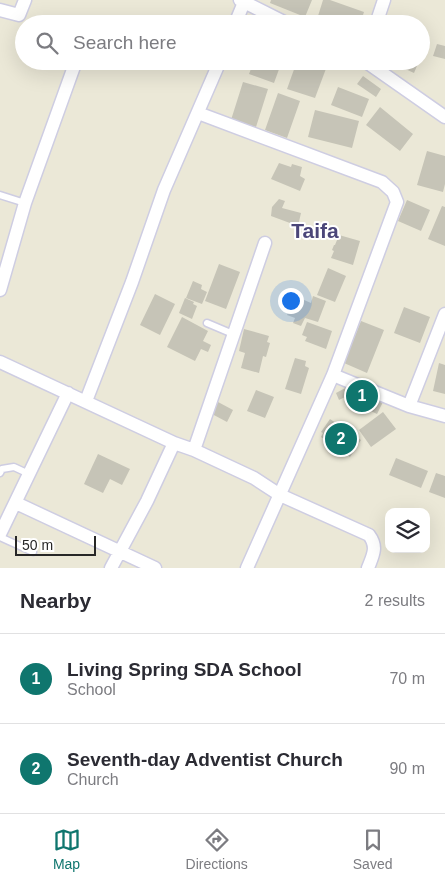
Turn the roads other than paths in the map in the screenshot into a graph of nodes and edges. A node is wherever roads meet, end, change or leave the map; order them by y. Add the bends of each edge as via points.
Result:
1 (25, 0) edge
2 (384, 0) edge
3 (243, 1) edge
4 (0, 10) edge
5 (239, 15) edge
6 (270, 15) edge
7 (379, 15) edge
8 (73, 70) edge
9 (216, 70) edge
10 (378, 70) edge
11 (198, 113) junction
12 (445, 117) edge
13 (0, 195) edge
14 (25, 203) junction
15 (265, 243) dead end
16 (0, 290) edge
17 (445, 314) edge
18 (207, 323) dead end
19 (233, 334) junction
20 (0, 362) edge
21 (333, 375) junction
22 (68, 393) junction
23 (86, 401) junction
24 (409, 406) junction
25 (445, 416) edge
26 (174, 443) junction
27 (194, 450) junction
28 (0, 473) edge
29 (29, 474) junction
30 (280, 495) junction
31 (16, 503) junction
32 (0, 535) edge
33 (119, 551) junction
34 (33, 552) dead end
35 (111, 568) edge
36 (155, 568) edge
37 (246, 568) edge
38 (368, 568) edge

1 - 4 street via 19,15
2 - 7 street
3 - 5 street
3 - 6 street
8 - 14 street
9 - 11 street
10 - 12 street
11 - 21 street via 382,182 394,192 397,202
11 - 23 street via 164,190
13 - 14 lane
14 - 16 street
15 - 19 street
17 - 24 street
18 - 19 lane
19 - 27 street
20 - 22 street
21 - 24 street
21 - 30 street
22 - 23 street
22 - 29 street
23 - 26 street
24 - 25 street
26 - 27 street
26 - 33 street
27 - 30 street via 254,478
28 - 29 lane via 2,469 14,467
29 - 31 street
30 - 37 street
30 - 38 street via 369,535 374,548
31 - 32 street
31 - 33 street
32 - 34 lane
33 - 35 street
33 - 36 street

